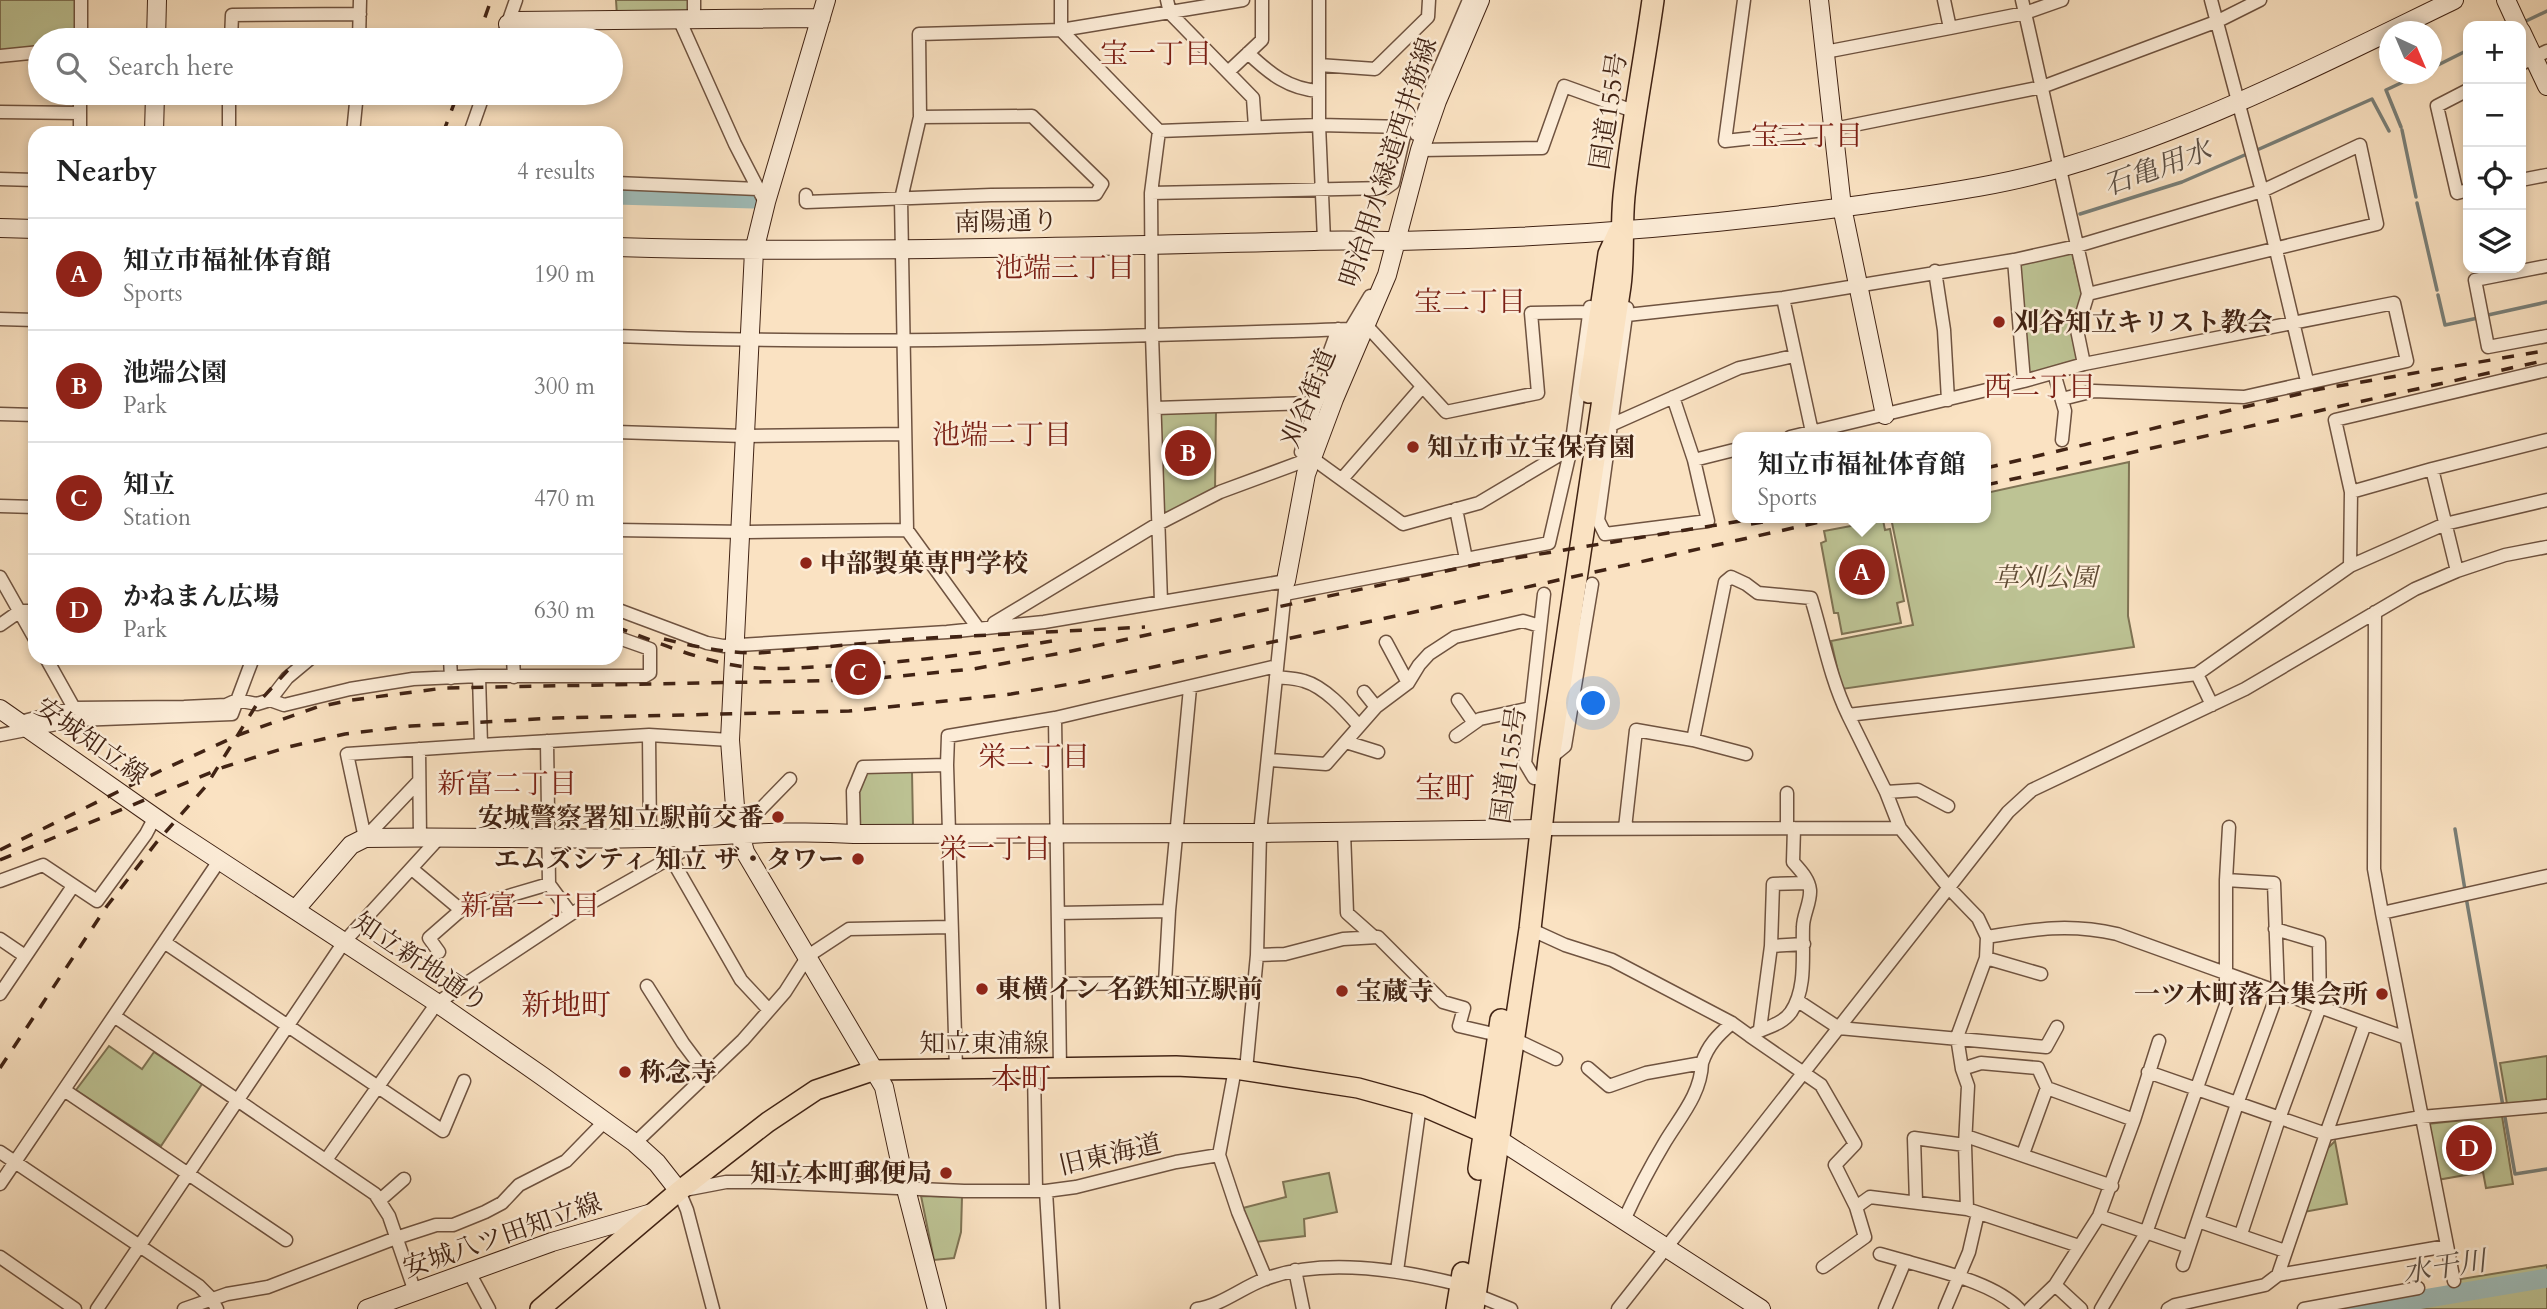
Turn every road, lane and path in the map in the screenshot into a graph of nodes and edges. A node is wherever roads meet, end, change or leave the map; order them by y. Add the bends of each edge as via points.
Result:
1 (81, 0) edge
2 (157, 0) edge
3 (360, 0) edge
4 (516, 0) edge
5 (694, 0) edge
6 (826, 0) edge
7 (1061, 0) edge
8 (1243, 0) edge
9 (1262, 0) edge
10 (1319, 0) edge
11 (1429, 0) edge
12 (1469, 0) edge
13 (1480, 0) edge
14 (1653, 0) edge
15 (1744, 0) edge
16 (1819, 0) edge
17 (1944, 0) edge
18 (2022, 0) edge
19 (2062, 0) edge
20 (2211, 0) edge
21 (2260, 0) edge
22 (2454, 0) edge
23 (2505, 0) edge
24 (1168, 7) edge
25 (2025, 13) junction
26 (360, 14) junction
27 (821, 18) junction
28 (687, 19) junction
29 (2218, 21) junction
30 (2516, 21) edge
31 (81, 28) edge
32 (156, 28) edge
33 (231, 28) edge
34 (359, 28) edge
35 (506, 28) edge
36 (509, 28) edge
37 (1950, 28) junction
38 (1061, 30) junction
39 (2526, 42) edge
40 (1825, 52) junction
41 (28, 53) edge
42 (1248, 53) junction
43 (0, 56) edge
44 (2534, 58) edge
45 (1319, 65) junction
46 (1228, 72) junction
47 (2547, 86) edge
48 (2042, 87) junction
49 (1319, 91) junction
50 (2463, 93) edge
51 (2237, 103) junction
52 (80, 105) edge
53 (155, 105) edge
54 (229, 105) edge
55 (356, 105) edge
56 (480, 105) edge
57 (0, 112) edge
58 (1636, 112) junction
59 (80, 113) junction
60 (920, 117) junction
61 (1319, 125) junction
62 (80, 126) edge
63 (154, 126) edge
64 (229, 126) edge
65 (354, 126) edge
66 (472, 126) edge
67 (1255, 127) junction
68 (1834, 129) junction
69 (1159, 131) junction
70 (1420, 150) junction
71 (2060, 169) junction
72 (2547, 175) edge
73 (0, 179) edge
74 (2526, 179) edge
75 (28, 180) edge
76 (623, 184) edge
77 (1322, 190) junction
78 (2262, 191) junction
79 (2463, 191) edge
80 (1151, 193) junction
81 (806, 195) dead end
82 (762, 196) junction
83 (901, 199) junction
84 (1842, 207) junction
85 (0, 228) edge
86 (28, 229) edge
87 (1620, 230) junction
88 (1324, 240) junction
89 (1393, 241) junction
90 (1152, 244) junction
91 (2077, 246) junction
92 (623, 247) edge
93 (901, 250) junction
94 (2276, 250) junction
95 (754, 251) junction
96 (1624, 257) junction
97 (2014, 260) junction
98 (2547, 266) edge
99 (1935, 271) junction
100 (1858, 285) junction
101 (2088, 295) junction
102 (1783, 298) junction
103 (1626, 315) junction
104 (0, 318) edge
105 (28, 320) edge
106 (2293, 323) junction
107 (1352, 328) junction
108 (1152, 335) junction
109 (623, 336) edge
110 (2547, 336) edge
111 (903, 339) junction
112 (749, 341) junction
113 (1794, 356) junction
114 (2084, 364) junction
115 (2547, 370) edge
116 (2054, 373) junction
117 (2024, 381) junction
118 (2307, 381) junction
119 (1422, 387) junction
120 (1673, 397) junction
121 (2062, 399) junction
122 (1948, 400) junction
123 (1155, 408) junction
124 (0, 414) edge
125 (28, 415) edge
126 (1885, 415) junction
127 (1613, 424) junction
128 (623, 432) edge
129 (1812, 432) joint
130 (905, 434) junction
131 (744, 436) junction
132 (2062, 440) dead end
133 (2547, 440) edge
134 (1571, 448) junction
135 (1732, 450) edge
136 (1307, 455) junction
137 (1694, 460) junction
138 (2432, 469) junction
139 (1342, 480) junction
140 (2351, 492) junction
141 (2547, 500) edge
142 (0, 506) edge
143 (28, 507) edge
144 (1456, 509) junction
145 (2445, 524) junction
146 (1156, 526) junction
147 (623, 530) edge
148 (907, 530) junction
149 (740, 532) junction
150 (2547, 547) edge
151 (1466, 559) junction
152 (2350, 566) junction
153 (2457, 571) junction
154 (0, 577) edge
155 (1592, 584) dead end
156 (1285, 587) junction
157 (1544, 594) dead end
158 (1161, 602) junction
159 (20, 611) junction
160 (28, 611) edge
161 (623, 612) edge
162 (2375, 612) junction
163 (0, 625) edge
164 (28, 626) edge
165 (1541, 626) junction
166 (983, 627) junction
167 (623, 639) edge
168 (1386, 642) dead end
169 (735, 645) junction
170 (50, 665) edge
171 (250, 665) edge
172 (303, 665) edge
173 (450, 665) edge
174 (513, 665) edge
175 (1277, 672) junction
176 (2197, 674) junction
177 (480, 676) junction
178 (514, 677) junction
179 (451, 678) junction
180 (1408, 683) junction
181 (1190, 688) junction
182 (1364, 691) dead end
183 (237, 700) junction
184 (270, 700) junction
185 (1458, 700) dead end
186 (2212, 705) junction
187 (1376, 707) junction
188 (74, 708) junction
189 (1531, 708) junction
190 (0, 709) edge
191 (1848, 715) junction
192 (1055, 718) junction
193 (1474, 723) junction
194 (1359, 726) junction
195 (29, 728) junction
196 (649, 734) junction
197 (0, 735) edge
198 (1456, 736) dead end
199 (730, 740) junction
200 (1693, 740) junction
201 (547, 741) junction
202 (1346, 742) junction
203 (0, 743) edge
204 (481, 745) junction
205 (419, 749) junction
206 (1378, 752) dead end
207 (1746, 754) dead end
208 (1269, 760) junction
209 (1549, 760) junction
210 (947, 765) junction
211 (1534, 778) junction
212 (790, 779) dead end
213 (419, 781) junction
214 (1886, 792) junction
215 (1787, 793) dead end
216 (1948, 806) dead end
217 (155, 817) junction
218 (750, 820) dead end
219 (2229, 827) dead end
220 (1625, 828) junction
221 (1791, 828) junction
222 (1900, 828) junction
223 (1534, 829) junction
224 (1178, 831) junction
225 (1057, 832) junction
226 (1345, 832) junction
227 (1260, 833) junction
228 (854, 834) junction
229 (948, 834) junction
230 (739, 835) junction
231 (693, 836) junction
232 (420, 837) junction
233 (365, 838) junction
234 (439, 838) junction
235 (650, 838) junction
236 (549, 839) junction
237 (671, 858) junction
238 (219, 861) junction
239 (412, 869) junction
240 (2547, 876) edge
241 (2226, 880) junction
242 (0, 881) edge
243 (1808, 883) junction
244 (549, 884) junction
245 (73, 886) junction
246 (1949, 888) junction
247 (295, 910) junction
248 (460, 910) junction
249 (1169, 911) junction
250 (1058, 913) junction
251 (2382, 913) junction
252 (571, 914) junction
253 (950, 927) junction
254 (1530, 929) junction
255 (2275, 929) junction
256 (1374, 937) junction
257 (1987, 937) junction
258 (0, 939) edge
259 (164, 942) junction
260 (344, 942) junction
261 (1804, 944) junction
262 (1771, 946) junction
263 (439, 952) dead end
264 (1257, 955) junction
265 (25, 956) junction
266 (807, 956) junction
267 (1986, 958) junction
268 (2041, 974) dead end
269 (2226, 974) junction
270 (1165, 983) junction
271 (1059, 984) junction
272 (1253, 985) junction
273 (647, 986) dead end
274 (2278, 992) junction
275 (0, 994) edge
276 (1798, 1000) junction
277 (437, 1003) junction
278 (2320, 1007) junction
279 (769, 1010) junction
280 (114, 1016) junction
281 (1732, 1023) junction
282 (2365, 1024) junction
283 (287, 1025) junction
284 (2057, 1027) dead end
285 (1839, 1028) junction
286 (1755, 1033) junction
287 (1505, 1037) junction
288 (1957, 1037) junction
289 (2406, 1038) junction
290 (2159, 1041) dead end
291 (1556, 1059) dead end
292 (1702, 1063) junction
293 (1034, 1068) junction
294 (1588, 1068) dead end
295 (956, 1069) junction
296 (1060, 1069) junction
297 (1241, 1069) junction
298 (1962, 1069) junction
299 (875, 1070) junction
300 (2148, 1072) junction
301 (1802, 1073) junction
302 (707, 1074) junction
303 (464, 1081) dead end
304 (378, 1087) junction
305 (2047, 1088) junction
306 (2196, 1089) junction
307 (64, 1090) junction
308 (238, 1101) junction
309 (2237, 1104) junction
310 (1420, 1105) junction
311 (2547, 1106) edge
312 (2421, 1117) junction
313 (2279, 1119) junction
314 (2134, 1120) junction
315 (605, 1121) junction
316 (2326, 1134) junction
317 (1491, 1135) junction
318 (1966, 1141) junction
319 (635, 1143) junction
320 (0, 1152) edge
321 (2023, 1154) junction
322 (1219, 1155) junction
323 (326, 1160) junction
324 (15, 1162) junction
325 (189, 1174) junction
326 (404, 1179) dead end
327 (0, 1184) edge
328 (2112, 1186) junction
329 (906, 1189) junction
330 (679, 1191) junction
331 (1041, 1191) junction
332 (380, 1199) junction
333 (1916, 1202) junction
334 (1856, 1208) junction
335 (1973, 1211) junction
336 (654, 1212) junction
337 (2099, 1216) junction
338 (1624, 1220) junction
339 (2198, 1221) junction
340 (2146, 1233) junction
341 (2241, 1234) junction
342 (396, 1238) junction
343 (286, 1240) dead end
344 (2447, 1245) junction
345 (2079, 1246) junction
346 (139, 1247) junction
347 (2189, 1247) junction
348 (1665, 1248) junction
349 (2285, 1251) junction
350 (1880, 1254) dead end
351 (0, 1258) edge
352 (1905, 1261) junction
353 (2183, 1265) dead end
354 (1823, 1267) dead end
355 (1295, 1270) junction
356 (1397, 1271) junction
357 (470, 1274) junction
358 (2278, 1275) junction
359 (1959, 1277) junction
360 (1266, 1279) junction
361 (2454, 1281) dead end
362 (2055, 1285) junction
363 (2418, 1288) dead end
364 (415, 1292) junction
365 (1469, 1296) edge
366 (214, 1303) edge
367 (75, 1309) edge
368 (97, 1309) edge
369 (184, 1309) edge
370 (367, 1309) edge
371 (489, 1309) edge
372 (540, 1309) edge
373 (713, 1309) edge
374 (937, 1309) edge
375 (1053, 1309) edge
376 (1196, 1309) edge
377 (1303, 1309) edge
378 (1457, 1309) edge
379 (1511, 1309) edge
380 (1618, 1309) edge
381 (1761, 1309) edge
382 (1885, 1309) edge
383 (1945, 1309) edge
384 (2019, 1309) edge
385 (2030, 1309) edge
386 (2081, 1309) edge
387 (2101, 1309) edge
388 (2168, 1309) edge
389 (2304, 1309) edge

1 - 31 street
2 - 32 street
3 - 26 street
4 - 35 street
5 - 28 street
6 - 27 street
7 - 38 street
8 - 24 street
9 - 42 street via 1262,40
10 - 45 street
11 - 45 street via 1427,17 1375,69
12 - 89 street, 明治用水緑道西井筋線 via 1419,126
13 - 70 street, 刈谷街道
14 - 58 highway, 国道155号
15 - 68 street via 1725,141
16 - 40 street
17 - 37 street
18 - 25 street
19 - 25 street
20 - 29 street
21 - 29 street
22 - 51 street, 南陽通り
23 - 30 street
24 - 38 street
24 - 46 street
25 - 37 street
25 - 48 street
26 - 33 street via 232,15
26 - 34 street
27 - 28 street
27 - 82 street
28 - 36 street via 515,21
28 - 82 street via 735,144
29 - 48 street
29 - 51 street
37 - 40 street
38 - 60 street via 919,34
38 - 69 street
39 - 44 street
40 - 68 street
41 - 43 street
42 - 46 street
42 - 49 street via 1298,89
44 - 47 street
45 - 49 street
46 - 67 street via 1253,97
48 - 68 street
48 - 71 street
49 - 61 street
50 - 79 street via 2437,106 2457,193
51 - 71 street, 南陽通り via 2155,138
51 - 78 street
52 - 59 street
53 - 63 street
54 - 64 street
55 - 65 street
56 - 66 street
57 - 59 street
58 - 70 street via 1564,86 1542,148
58 - 87 highway, 国道155号
59 - 62 street
60 - 83 street
60 - 83 street via 1032,116 1101,184 1096,194
61 - 67 street
61 - 77 street
61 - 77 street via 1406,127 1393,183 1386,188
67 - 69 street
68 - 84 street
69 - 80 street
70 - 89 street, 刈谷街道
71 - 84 street, 南陽通り via 1950,192
71 - 91 street
72 - 74 street
73 - 75 street
76 - 82 street
77 - 80 street
77 - 88 street
78 - 91 street
78 - 94 street
78 - 94 street via 2360,145 2377,224
80 - 90 street
81 - 83 street via 806,202
82 - 95 street
83 - 93 street
84 - 87 street, 南陽通り
84 - 100 street
85 - 86 street
87 - 89 street, 南陽通り
87 - 96 highway, 国道155号
87 - 211 highway, 国道155号 via 1609,254
88 - 89 street, 南陽通り
88 - 90 street, 南陽通り
89 - 107 street, 刈谷街道 via 1387,275
90 - 93 street, 南陽通り
90 - 108 street
91 - 97 street
91 - 101 street
92 - 95 street, 南陽通り
93 - 95 street, 南陽通り
93 - 111 street
94 - 101 street
94 - 106 street
95 - 112 street
96 - 103 street via 1629,290
96 - 209 highway, 国道155号
97 - 99 street
97 - 117 street
98 - 110 street via 2475,280 2488,347
99 - 100 street
99 - 122 street
100 - 102 street
100 - 126 street
101 - 114 street via 2077,330
102 - 103 street
102 - 113 street
103 - 127 street
104 - 105 street
106 - 114 street
106 - 118 street
106 - 118 street via 2394,303 2407,361
107 - 108 street
107 - 119 street
107 - 123 street via 1311,403
107 - 136 street, 刈谷街道 via 1334,399
108 - 111 street
108 - 123 street
109 - 112 street
111 - 112 street
111 - 130 street
112 - 131 street
113 - 120 street via 1739,368
113 - 129 street
114 - 116 street
115 - 140 street via 2335,420
116 - 117 street
116 - 121 street
117 - 122 street
118 - 121 street via 2244,397 2094,391
119 - 134 street via 1446,412 1538,393 1531,313 1590,309
119 - 139 street
120 - 127 street
120 - 137 street
121 - 132 street
122 - 126 street
123 - 146 street
124 - 125 street
126 - 129 street
127 - 137 street via 1598,520 1605,534 1708,521
128 - 131 street
130 - 131 street
130 - 148 street
131 - 149 street
133 - 138 street
134 - 144 street via 1479,503
134 - 151 street via 1549,543
135 - 137 street
136 - 139 street
136 - 146 street via 1220,492
136 - 156 street, 刈谷街道
138 - 140 street
138 - 145 street
139 - 144 street via 1403,524
140 - 152 street
141 - 145 street
142 - 143 street
144 - 151 street
145 - 152 street
145 - 153 street
146 - 158 street
146 - 166 street
147 - 149 street
148 - 149 street
148 - 166 street
149 - 169 street
150 - 153 street
151 - 156 street
152 - 176 street
153 - 162 street
154 - 159 street
155 - 209 street via 1565,746
156 - 158 street
156 - 175 street, 刈谷街道
157 - 165 street
158 - 166 street via 1044,622
159 - 160 street
159 - 163 street
159 - 164 street
161 - 169 street via 707,643
162 - 186 street
162 - 251 street via 2374,869
165 - 180 street via 1523,621 1455,637 1429,654
165 - 189 street
166 - 169 street
167 - 178 street via 650,649 650,674
168 - 180 street
169 - 199 street
170 - 188 street
171 - 183 street
172 - 184 street
173 - 179 street
174 - 178 street
175 - 181 street
175 - 194 street via 1314,685
175 - 208 street, 刈谷街道
176 - 186 street
176 - 191 street
177 - 178 street
177 - 179 street
177 - 204 street
179 - 184 street via 350,689 284,705
180 - 187 street
181 - 192 street
181 - 224 street
182 - 187 street
183 - 184 street via 257,704
183 - 188 street via 226,705
183 - 195 street via 232,714 77,720
185 - 193 street
186 - 246 street via 2032,790 2008,812
187 - 194 street
188 - 195 street
189 - 193 street
189 - 211 street via 1525,763
190 - 195 street, 安城知立線
191 - 200 street via 1835,687 1811,598 1758,593 1731,577 1725,582
191 - 214 street
192 - 210 street via 948,736
192 - 225 street
193 - 198 street
194 - 202 street
195 - 197 street
195 - 203 street
195 - 217 street, 安城知立線
196 - 199 street
196 - 201 street
196 - 235 street
199 - 230 street
200 - 207 street
200 - 220 street via 1636,730
201 - 204 street
201 - 236 street
202 - 206 street
202 - 208 street via 1326,764
204 - 205 street
205 - 213 street
205 - 233 street via 347,754
208 - 227 street, 刈谷街道
209 - 223 highway, 国道155号
210 - 228 street via 863,767 852,791
210 - 229 street
211 - 223 highway, 国道155号
212 - 218 street
213 - 232 street
213 - 233 street
214 - 216 street via 1918,790
214 - 222 street
215 - 221 street
217 - 238 street, 知立新地通り
217 - 245 street via 97,901
219 - 241 street
220 - 221 street
220 - 223 street
221 - 222 street
221 - 243 street via 1793,862
222 - 246 street
223 - 226 street
223 - 254 highway, 国道155号
223 - 287 highway, 国道155号 via 1520,901
224 - 225 street
224 - 227 street
224 - 249 street
225 - 229 street
225 - 250 street
226 - 227 street
226 - 256 street via 1347,914
227 - 264 street, 刈谷街道
228 - 229 street
228 - 230 street
229 - 253 street
230 - 231 street
230 - 266 street
231 - 235 street
231 - 237 street via 687,849
232 - 233 street
232 - 234 street
233 - 247 street via 351,845
234 - 236 street
234 - 239 street
235 - 236 street
236 - 244 street
237 - 252 street
237 - 279 street via 741,980
238 - 247 street, 知立新地通り
238 - 259 street
239 - 248 street
239 - 260 street
240 - 251 street
241 - 255 street via 2274,883
241 - 269 street
242 - 245 street via 43,865
243 - 261 street
243 - 262 street via 1773,884
244 - 248 street
244 - 252 street
245 - 265 street
246 - 257 street via 1978,918
246 - 285 street
247 - 260 street, 知立新地通り
248 - 263 street via 429,937
249 - 250 street
249 - 270 street
250 - 271 street
251 - 289 street
252 - 277 street
253 - 266 street via 849,929
253 - 295 street
254 - 281 street via 1612,960
254 - 287 highway, 国道155号
255 - 274 street
255 - 278 street via 2319,942
256 - 264 street
256 - 287 street via 1443,1002 1464,1008 1459,1026
257 - 267 street
257 - 269 street via 2043,928 2092,929
258 - 265 street
259 - 280 street
259 - 283 street
260 - 277 street, 知立新地通り
260 - 283 street
261 - 262 street
261 - 276 street
262 - 286 street
264 - 272 street, 刈谷街道
265 - 275 street
266 - 279 street
266 - 299 street
267 - 268 street
267 - 288 street
269 - 274 street
269 - 306 street via 2226,1004
270 - 271 street
270 - 272 street
271 - 296 street
272 - 297 street, 刈谷街道
273 - 302 street
274 - 278 street
274 - 309 street
276 - 285 street
276 - 286 street via 1779,1024
277 - 304 street
277 - 315 street, 知立新地通り
278 - 282 street
278 - 313 street
279 - 302 street
280 - 307 street
280 - 308 street
281 - 286 street
281 - 292 street via 1706,1050
282 - 289 street
282 - 316 street
283 - 304 street
283 - 308 street
284 - 288 street via 2046,1047
285 - 288 street
285 - 301 street
286 - 301 street
287 - 291 street
287 - 317 highway, 国道155号
288 - 298 street
289 - 312 street
290 - 300 street
292 - 294 street via 1646,1073 1609,1086
292 - 338 street via 1690,1103
293 - 295 main road, 知立東浦線
293 - 296 main road, 知立東浦線
293 - 331 street
295 - 299 main road, 知立東浦線
296 - 297 main road, 知立東浦線
297 - 310 main road, 知立東浦線 via 1357,1088
297 - 322 street, 刈谷街道
298 - 305 street via 1981,1063 2038,1068
298 - 318 street via 1968,1086
299 - 329 street via 884,1087
299 - 330 main road, 知立東浦線 via 816,1090
300 - 306 street
300 - 314 street
301 - 334 street via 1821,1085 1855,1144 1835,1165
301 - 348 street
302 - 319 street
303 - 304 street via 443,1131
304 - 323 street
305 - 314 street
305 - 321 street
306 - 309 street
306 - 340 street
307 - 324 street
307 - 325 street
308 - 323 street
308 - 325 street
309 - 313 street
309 - 339 street
310 - 317 main road, 知立東浦線
310 - 356 street
311 - 312 street
312 - 316 street
312 - 344 street
313 - 316 street
313 - 341 street
314 - 328 street
315 - 319 street, 知立新地通り
315 - 342 street via 566,1161 519,1185 502,1203 453,1224
316 - 349 street
317 - 338 street
317 - 365 highway, 国道155号
318 - 321 street
318 - 333 street via 1914,1138
318 - 335 street
319 - 330 street, 知立新地通り
320 - 324 street
321 - 328 street
322 - 331 street, 旧東海道
322 - 360 street
323 - 332 street
324 - 327 street
324 - 346 street
325 - 343 street
325 - 346 street
326 - 332 street
328 - 337 street
329 - 330 street, 旧東海道 via 726,1182
329 - 331 street, 旧東海道
329 - 374 street
330 - 336 main road, 知立東浦線
330 - 373 street
331 - 375 street
332 - 342 street
333 - 334 street via 1870,1197
333 - 335 street
334 - 354 street via 1865,1237
335 - 345 street
335 - 359 street via 1969,1252
336 - 357 street, 安城八ツ田知立線 via 552,1242
336 - 372 main road, 知立東浦線
337 - 340 street
337 - 345 street
338 - 348 street
339 - 341 street
339 - 347 street
340 - 347 street
340 - 387 street
341 - 349 street
342 - 364 street
342 - 366 street
344 - 358 street
344 - 361 street
345 - 362 street
346 - 366 street via 199,1286
346 - 368 street
347 - 353 street
348 - 380 street
348 - 381 street
349 - 358 street
350 - 352 street
351 - 367 street
352 - 359 street
352 - 382 street
355 - 356 street
355 - 360 street
355 - 377 street
356 - 365 street
357 - 364 street, 安城八ツ田知立線
357 - 371 street
358 - 388 street via 2265,1285
359 - 383 street
359 - 384 street via 2009,1298
360 - 376 street
362 - 385 street
362 - 386 street
363 - 389 street
364 - 370 street, 安城八ツ田知立線
365 - 378 highway, 国道155号
365 - 379 street
366 - 369 street

